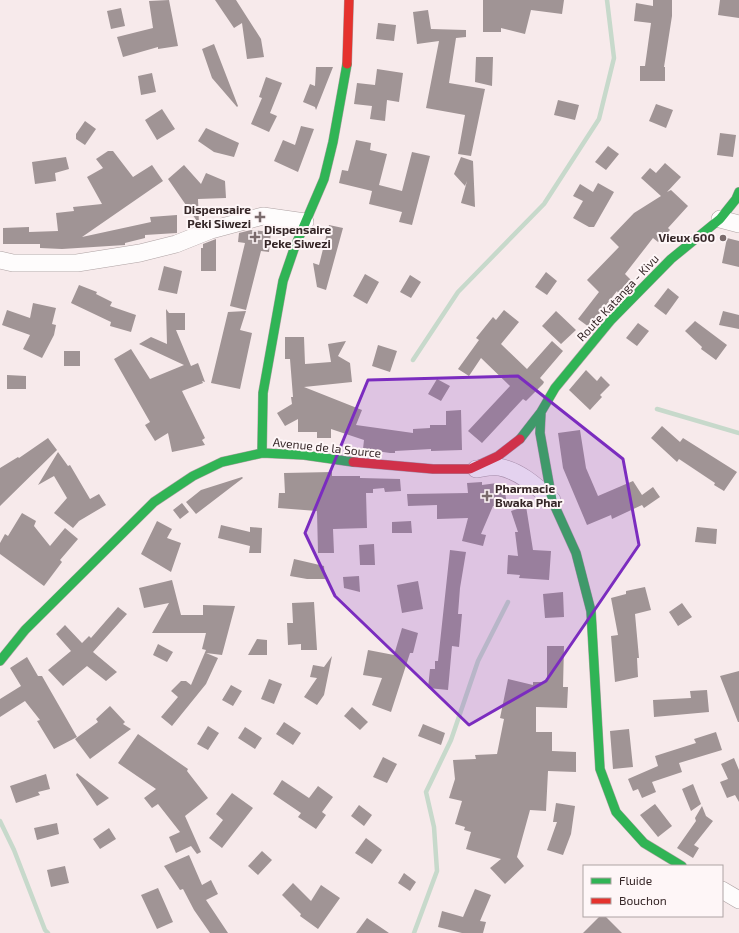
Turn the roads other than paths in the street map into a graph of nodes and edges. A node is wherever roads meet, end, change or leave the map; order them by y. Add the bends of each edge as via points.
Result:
1 (349, 0) edge
2 (739, 192) edge
3 (720, 218) junction
4 (305, 222) junction
5 (739, 224) edge
6 (0, 260) edge
7 (541, 412) junction
8 (262, 453) junction
9 (470, 469) junction
10 (552, 500) junction
11 (0, 661) edge
12 (680, 865) edge
13 (723, 891) edge
14 (739, 900) edge

1 - 4 main road via 348,62 342,96 324,179
2 - 3 main road, Route Katanga - Kivu
3 - 5 street
3 - 7 main road, Route Katanga - Kivu via 671,259 611,320 555,388
4 - 6 street via 263,216 211,230 176,244 77,264 13,263
4 - 8 main road via 283,281 272,336 263,393
7 - 9 main road, Avenue de la Source via 521,438 498,456
7 - 10 main road via 540,433
8 - 9 main road, Avenue de la Source via 304,455 425,469
8 - 11 main road, Avenue de la Source via 222,462 193,476 154,502 62,592
9 - 10 street via 498,467 519,474
10 - 12 main road via 576,552 591,611 600,768 616,812 644,843
13 - 14 street

